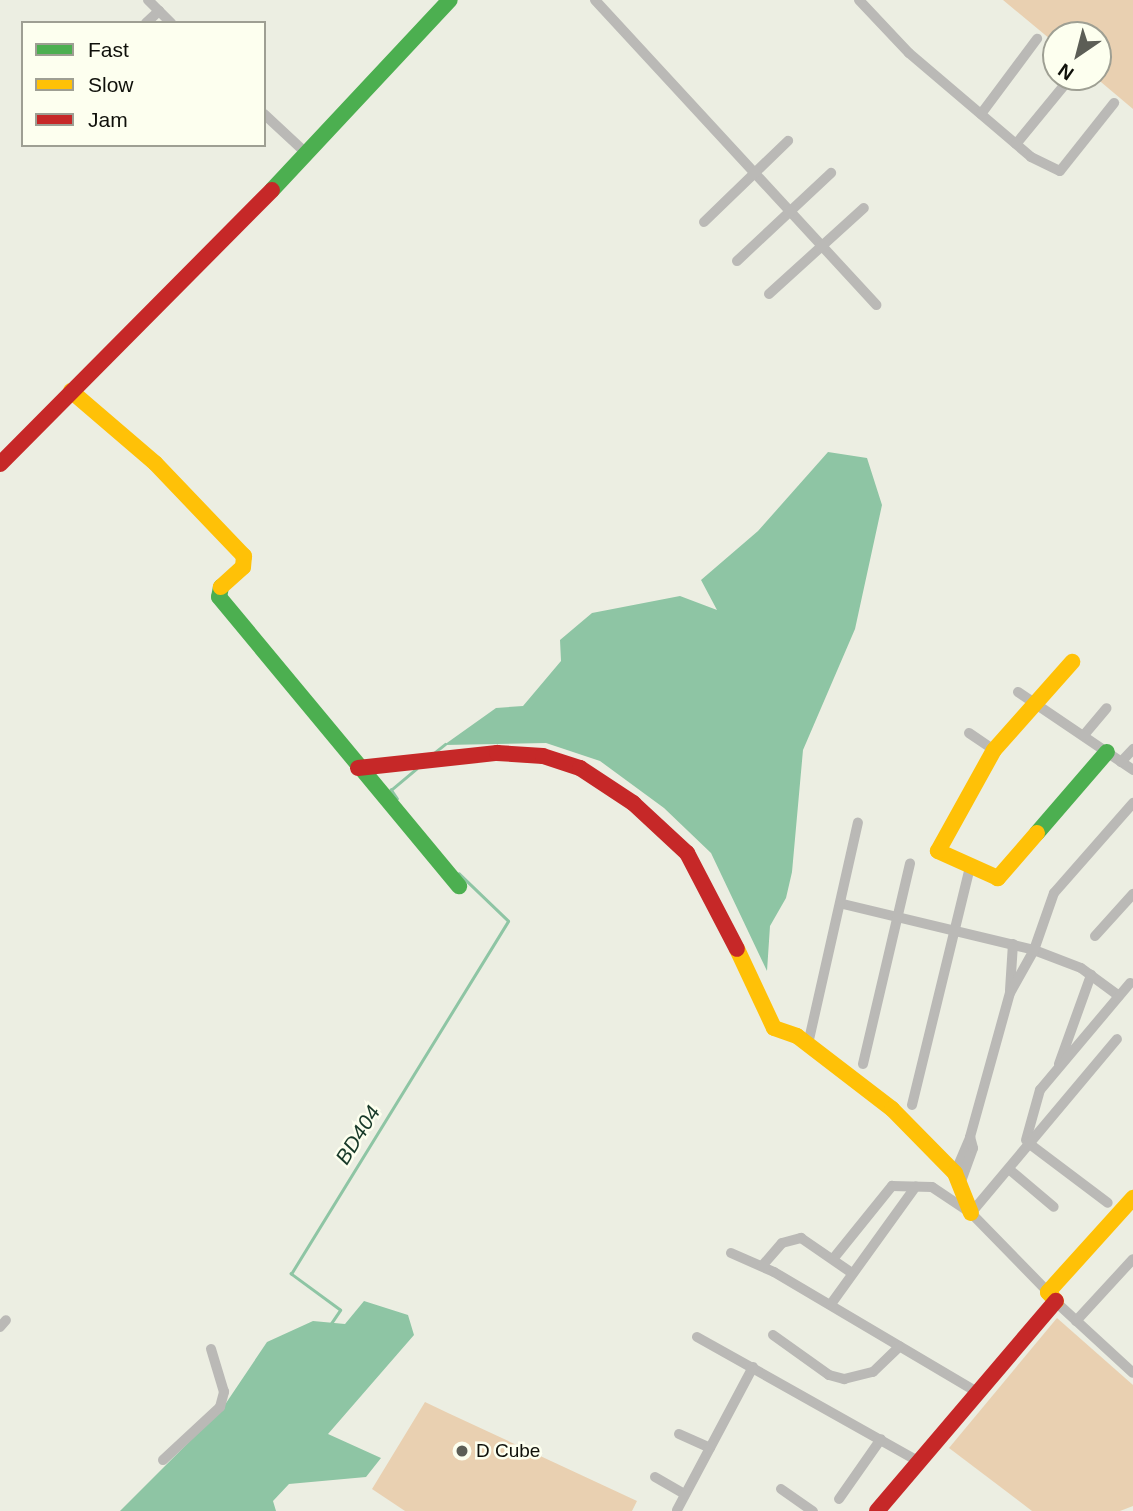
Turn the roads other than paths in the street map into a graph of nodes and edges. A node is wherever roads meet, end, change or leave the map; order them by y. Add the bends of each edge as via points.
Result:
1 (148, 0) edge
2 (450, 0) edge
3 (595, 0) edge
4 (859, 0) edge
5 (159, 11) junction
6 (148, 21) edge
7 (169, 21) edge
8 (1037, 39) dead end
9 (1060, 91) edge
10 (1114, 103) dead end
11 (981, 114) junction
12 (266, 116) edge
13 (788, 141) dead end
14 (1016, 144) junction
15 (307, 154) junction
16 (831, 173) dead end
17 (755, 174) junction
18 (864, 208) dead end
19 (789, 212) junction
20 (704, 222) dead end
21 (822, 247) junction
22 (737, 261) dead end
23 (769, 294) dead end
24 (876, 305) dead end
25 (71, 391) junction
26 (0, 464) edge
27 (1072, 662) dead end
28 (1018, 692) dead end
29 (1035, 704) junction
30 (1107, 708) dead end
31 (969, 733) dead end
32 (1084, 735) junction
33 (1133, 749) edge
34 (994, 750) junction
35 (1107, 752) junction
36 (1121, 762) junction
37 (358, 768) junction
38 (1133, 770) edge
39 (1133, 803) edge
40 (858, 823) dead end
41 (909, 863) dead end
42 (970, 867) junction
43 (459, 886) dead end
44 (1133, 894) edge
45 (843, 904) junction
46 (900, 916) junction
47 (954, 928) junction
48 (1095, 936) dead end
49 (1013, 944) junction
50 (1034, 950) junction
51 (1091, 975) junction
52 (1129, 983) dead end
53 (1010, 993) junction
54 (1118, 996) junction
55 (1116, 1039) dead end
56 (808, 1044) junction
57 (863, 1064) dead end
58 (1057, 1070) junction
59 (912, 1105) dead end
60 (1028, 1143) junction
61 (1010, 1170) junction
62 (958, 1178) junction
63 (916, 1186) junction
64 (1133, 1198) edge
65 (1108, 1203) dead end
66 (1054, 1207) dead end
67 (971, 1213) junction
68 (731, 1253) dead end
69 (833, 1259) junction
70 (1133, 1259) edge
71 (762, 1266) junction
72 (852, 1273) junction
73 (1052, 1298) junction
74 (831, 1304) junction
75 (1076, 1321) junction
76 (774, 1335) dead end
77 (696, 1337) dead end
78 (900, 1346) junction
79 (212, 1349) dead end
80 (753, 1367) junction
81 (1131, 1367) edge
82 (980, 1394) junction
83 (679, 1434) dead end
84 (881, 1439) junction
85 (710, 1448) junction
86 (163, 1460) dead end
87 (920, 1462) junction
88 (654, 1477) dead end
89 (781, 1489) dead end
90 (685, 1494) junction
91 (839, 1499) dead end
92 (677, 1510) edge
93 (813, 1511) edge
94 (877, 1511) edge

1 - 5 street
2 - 15 street
3 - 17 street
4 - 11 street via 909,53
5 - 6 street
5 - 7 street
8 - 11 street
9 - 14 street
10 - 14 street via 1060,171
11 - 14 street
12 - 15 street
13 - 17 street
15 - 25 street
16 - 19 street
17 - 19 street
17 - 20 street
18 - 21 street
19 - 21 street
19 - 22 street
21 - 23 street
21 - 24 street
25 - 26 street
25 - 37 street via 155,463 244,556 243,567 222,584 219,597
27 - 29 street
28 - 29 street
29 - 32 street
29 - 34 street
30 - 32 street
31 - 34 street
32 - 35 street
33 - 36 street
34 - 42 street via 938,851
35 - 36 street
35 - 42 street via 1002,876 995,880
36 - 38 street
37 - 43 street
37 - 56 street via 497,753 543,756 580,768 633,803 687,853 715,901 764,1014 774,1028
39 - 50 street via 1054,893
40 - 45 street
41 - 46 street
42 - 47 street
44 - 48 street
45 - 46 street
45 - 56 street
46 - 47 street
46 - 57 street
47 - 49 street
47 - 59 street
49 - 50 street
49 - 53 street
50 - 51 street
50 - 53 street
51 - 54 street
51 - 58 street
52 - 54 street
53 - 62 street via 970,1137 973,1148
54 - 58 street
55 - 60 street
56 - 62 street via 892,1109
58 - 60 street via 1035,1099
60 - 61 street
60 - 65 street
61 - 66 street
61 - 67 street
62 - 67 street
63 - 67 street via 932,1187
63 - 69 street via 892,1186
63 - 72 street via 859,1270
64 - 73 street
67 - 73 street
68 - 71 street
69 - 71 street via 801,1238 782,1243
69 - 72 street
70 - 75 street
71 - 74 street
72 - 74 street
73 - 75 street
73 - 82 street
74 - 78 street
75 - 81 street
76 - 78 street via 829,1375 844,1379 873,1372
77 - 80 street
78 - 82 street
79 - 86 street via 224,1392 220,1407
80 - 84 street
80 - 85 street
82 - 87 street
83 - 85 street
84 - 87 street
84 - 91 street
85 - 90 street
87 - 94 street
88 - 90 street
89 - 93 street
90 - 92 street

